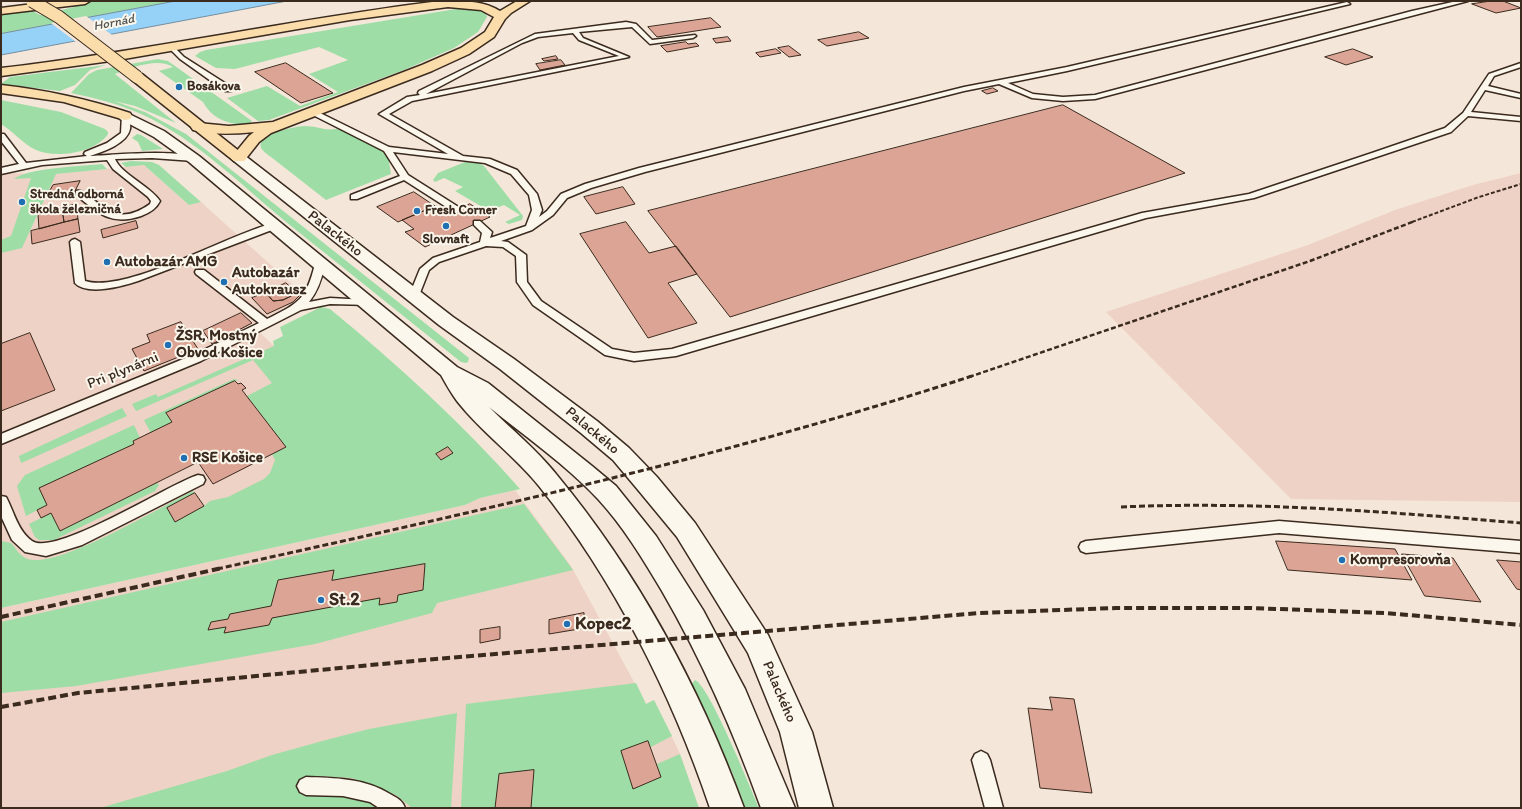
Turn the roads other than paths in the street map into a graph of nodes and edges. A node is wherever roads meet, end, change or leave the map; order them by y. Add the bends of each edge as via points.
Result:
1 (32, 1) edge
2 (85, 1) edge
3 (466, 1) edge
4 (525, 1) edge
5 (1465, 1) edge
6 (442, 4) junction
7 (1347, 4) dead end
8 (1, 11) edge
9 (500, 17) junction
10 (574, 30) junction
11 (693, 36) dead end
12 (173, 48) junction
13 (1521, 65) edge
14 (1, 72) edge
15 (1000, 82) junction
16 (228, 88) dead end
17 (1482, 88) junction
18 (1, 90) edge
19 (1521, 96) edge
20 (410, 99) junction
21 (311, 112) junction
22 (1466, 114) junction
23 (125, 116) junction
24 (1521, 119) edge
25 (278, 124) junction
26 (198, 127) junction
27 (1, 136) edge
28 (387, 149) junction
29 (110, 156) junction
30 (239, 158) junction
31 (461, 158) junction
32 (194, 159) junction
33 (70, 160) junction
34 (23, 164) junction
35 (1, 171) edge
36 (405, 177) junction
37 (79, 193) dead end
38 (354, 197) dead end
39 (457, 210) dead end
40 (477, 223) dead end
41 (274, 226) junction
42 (529, 228) junction
43 (75, 242) dead end
44 (484, 243) junction
45 (320, 264) junction
46 (200, 272) dead end
47 (414, 296) junction
48 (367, 303) junction
49 (298, 308) junction
50 (267, 324) junction
51 (450, 372) junction
52 (1, 439) edge
53 (198, 480) dead end
54 (1, 501) edge
55 (4, 519) edge
56 (1086, 547) dead end
57 (1521, 547) edge
58 (981, 760) dead end
59 (306, 786) dead end
60 (396, 808) edge
61 (727, 808) edge
62 (778, 808) edge
63 (816, 808) edge
64 (994, 808) edge

1 - 26 main road, bridge via 64,20
2 - 8 main road
3 - 6 main road
4 - 9 main road via 513,6
5 - 15 lane via 1414,12 1095,97 1063,99 1032,96
6 - 9 main road via 485,7 496,11
6 - 12 main road
7 - 15 lane via 1067,69
9 - 21 main road via 490,34 464,51 420,71
10 - 11 lane via 626,24 634,25 650,42
10 - 20 lane via 537,35 520,42
10 - 20 lane via 581,39 626,57
12 - 14 main road
12 - 16 lane via 182,58
13 - 17 lane via 1491,75
15 - 42 lane via 665,164 588,186 564,196 550,213
17 - 19 lane
17 - 22 lane
18 - 23 main road via 38,93 73,100
20 - 31 lane via 383,114
21 - 25 main road
21 - 28 lane
22 - 24 lane
22 - 44 lane via 1448,130 1251,196 1145,215 672,353 634,357 609,352 537,303 522,282 521,255 505,244
23 - 32 street via 159,134
23 - 33 lane via 126,130 119,139
25 - 26 main road via 244,130
25 - 30 main road via 258,135
26 - 30 main road
27 - 34 lane
28 - 31 lane
28 - 36 lane
29 - 32 lane via 161,155
29 - 33 lane
29 - 37 lane via 110,162 116,168 152,194 156,201 154,205 140,213 116,217 107,214
30 - 47 street, Palackého
31 - 42 lane via 487,161 514,172 533,194 537,210
32 - 41 street
33 - 34 lane
34 - 35 lane
36 - 38 lane
36 - 39 lane
40 - 44 lane via 487,232
41 - 43 lane via 151,274 100,285 86,286 80,283
41 - 45 street
42 - 44 lane
44 - 47 lane via 431,263 422,275
45 - 48 street
45 - 49 lane, Pri plynárni via 313,288
46 - 50 lane
47 - 63 street, Palackého via 507,364 610,445 648,484 686,530 742,617 774,678 796,732
48 - 49 lane, Pri plynárni via 330,301
48 - 51 street
49 - 50 lane, Pri plynárni
50 - 52 lane, Pri plynárni via 196,358
51 - 61 street via 465,396 547,479 602,554 678,687 708,754
51 - 62 street via 480,388 584,472 607,493 647,543 693,619 734,698
53 - 55 lane via 110,525 55,549 38,550 24,544
54 - 55 lane
56 - 57 lane via 1279,527
58 - 64 lane
59 - 60 lane via 343,787 373,794

